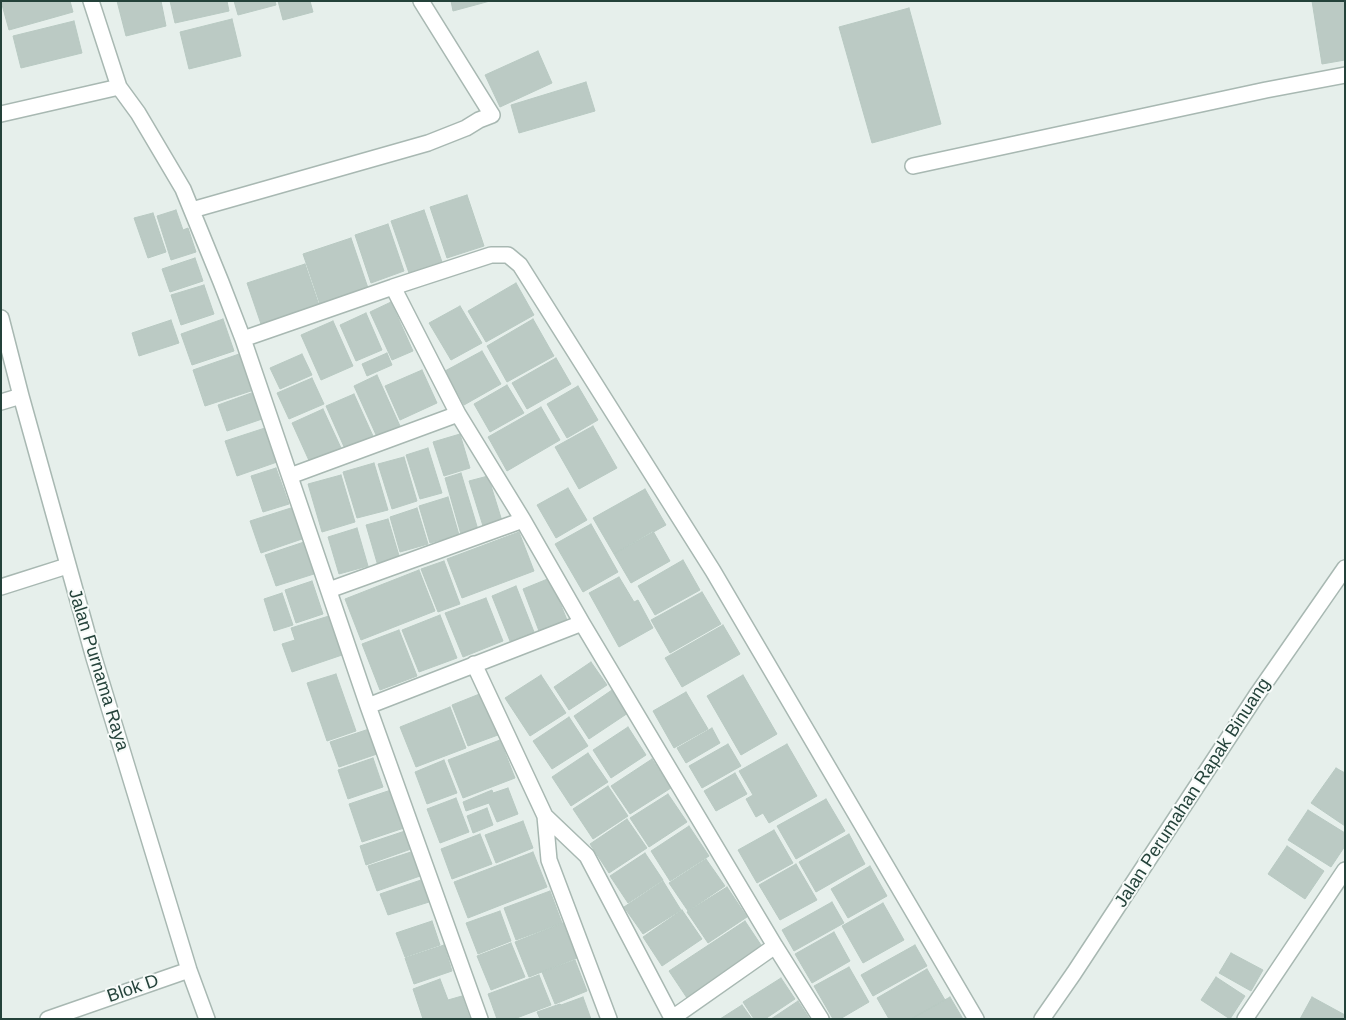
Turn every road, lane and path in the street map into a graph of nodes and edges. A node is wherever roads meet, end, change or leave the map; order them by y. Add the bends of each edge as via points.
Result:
1 (92, 1) edge
2 (421, 1) edge
3 (1345, 75) edge
4 (119, 87) junction
5 (1, 114) edge
6 (912, 166) dead end
7 (192, 210) junction
8 (393, 287) junction
9 (1, 318) edge
10 (243, 339) junction
11 (21, 396) junction
12 (1, 402) edge
13 (458, 414) junction
14 (290, 476) junction
15 (524, 520) junction
16 (67, 566) junction
17 (1345, 568) edge
18 (1, 587) edge
19 (329, 590) junction
20 (582, 623) junction
21 (474, 664) junction
22 (368, 706) junction
23 (545, 816) junction
24 (1345, 870) edge
25 (775, 946) junction
26 (190, 970) junction
27 (672, 1018) edge
28 (48, 1019) edge
29 (207, 1019) edge
30 (480, 1019) edge
31 (609, 1019) edge
32 (820, 1019) edge
33 (976, 1019) edge
34 (1042, 1019) edge
35 (1245, 1019) edge

1 - 4 street
2 - 7 street via 492,115 428,143
3 - 6 street
4 - 5 street
4 - 7 street via 138,113
7 - 10 street
8 - 10 street
8 - 13 street
8 - 33 street via 491,256 508,256 520,265 713,571
9 - 11 street, Jalan Purnama Raya
10 - 14 street
11 - 12 street
11 - 16 street, Jalan Purnama Raya
13 - 14 street
13 - 15 street
14 - 19 street
15 - 19 street
15 - 20 street
16 - 18 street
16 - 26 street, Jalan Purnama Raya
17 - 34 street, Jalan Perumahan Rapak Binuang
19 - 22 street
20 - 21 street
20 - 25 street
21 - 22 street
21 - 23 street
22 - 30 street
23 - 27 street via 586,856
23 - 31 street via 549,860
24 - 35 street
25 - 27 street
25 - 32 street
26 - 28 street, Blok D
26 - 29 street, Jalan Purnama Raya

